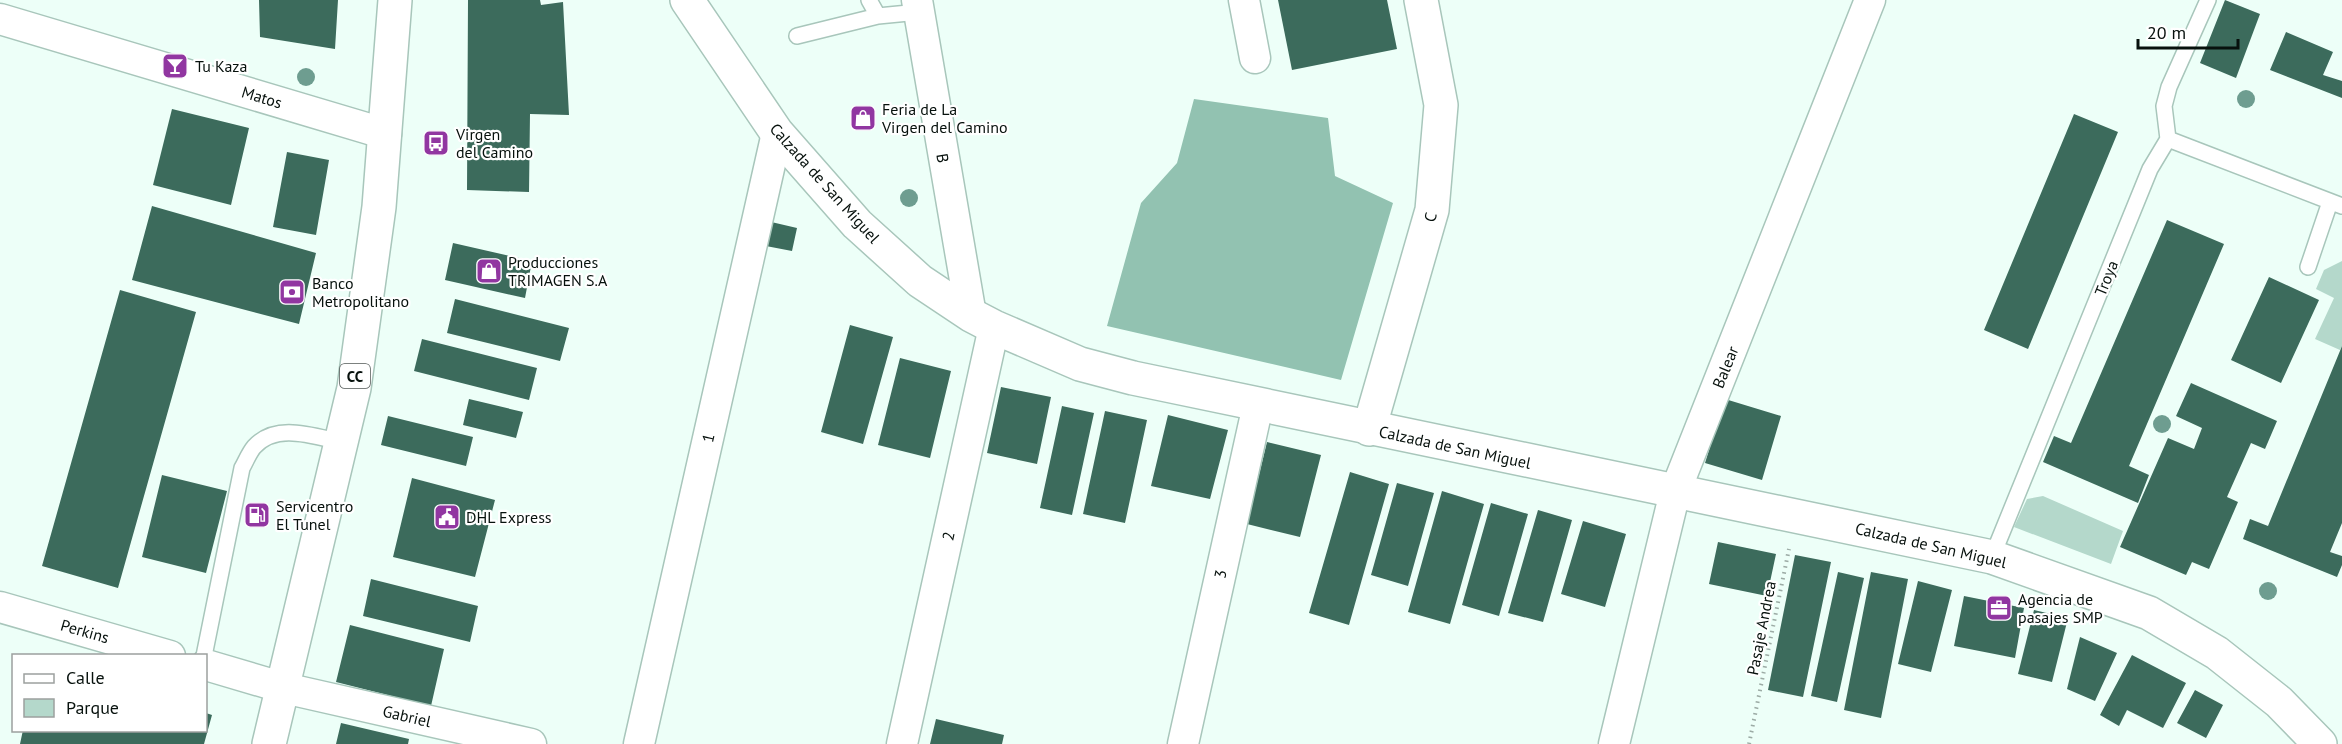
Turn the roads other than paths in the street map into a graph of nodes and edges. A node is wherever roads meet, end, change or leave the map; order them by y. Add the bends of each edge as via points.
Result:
1 (395, 0) edge
2 (687, 0) edge
3 (869, 0) edge
4 (1244, 0) edge
5 (1421, 0) edge
6 (1870, 0) edge
7 (2208, 0) edge
8 (918, 6) edge
9 (878, 16) junction
10 (0, 19) edge
11 (797, 36) dead end
12 (1255, 58) dead end
13 (777, 133) junction
14 (386, 134) junction
15 (2168, 139) junction
16 (2336, 204) edge
17 (2308, 267) dead end
18 (982, 321) junction
19 (1257, 405) junction
20 (1369, 429) junction
21 (341, 442) junction
22 (1675, 492) junction
23 (1992, 557) junction
24 (0, 607) edge
25 (164, 654) edge
26 (204, 654) edge
27 (207, 665) edge
28 (284, 687) junction
29 (269, 744) edge
30 (531, 744) edge
31 (639, 744) edge
32 (902, 744) edge
33 (1183, 744) edge
34 (1614, 744) edge
35 (2320, 744) edge

1 - 14 main road, CC
2 - 13 main road, Calzada de San Miguel
3 - 9 lane
4 - 12 street
5 - 20 main road, C via 1441,105 1432,210
6 - 22 street, Balear
7 - 15 lane via 2169,87 2164,106
8 - 9 lane
8 - 18 street, B
9 - 11 lane
10 - 14 street, Matos
13 - 18 main road, Calzada de San Miguel via 857,224 920,281
13 - 31 street, 1
14 - 21 main road, CC via 354,388
15 - 16 lane
15 - 23 lane, Troya via 2150,169
16 - 17 lane
18 - 19 main road, Calzada de San Miguel via 1080,364
18 - 32 street, 2
19 - 20 main road, Calzada de San Miguel
19 - 33 street, 3
20 - 22 main road, Calzada de San Miguel
21 - 26 lane via 292,432 268,436 254,448 242,468
21 - 28 main road, CC
22 - 23 main road, Calzada de San Miguel
22 - 34 street, Balear
23 - 35 main road, Calzada de San Miguel via 2149,613 2217,653 2279,702
24 - 25 street, Perkins
27 - 28 street
28 - 29 main road, CC
28 - 30 street, Gabriel

